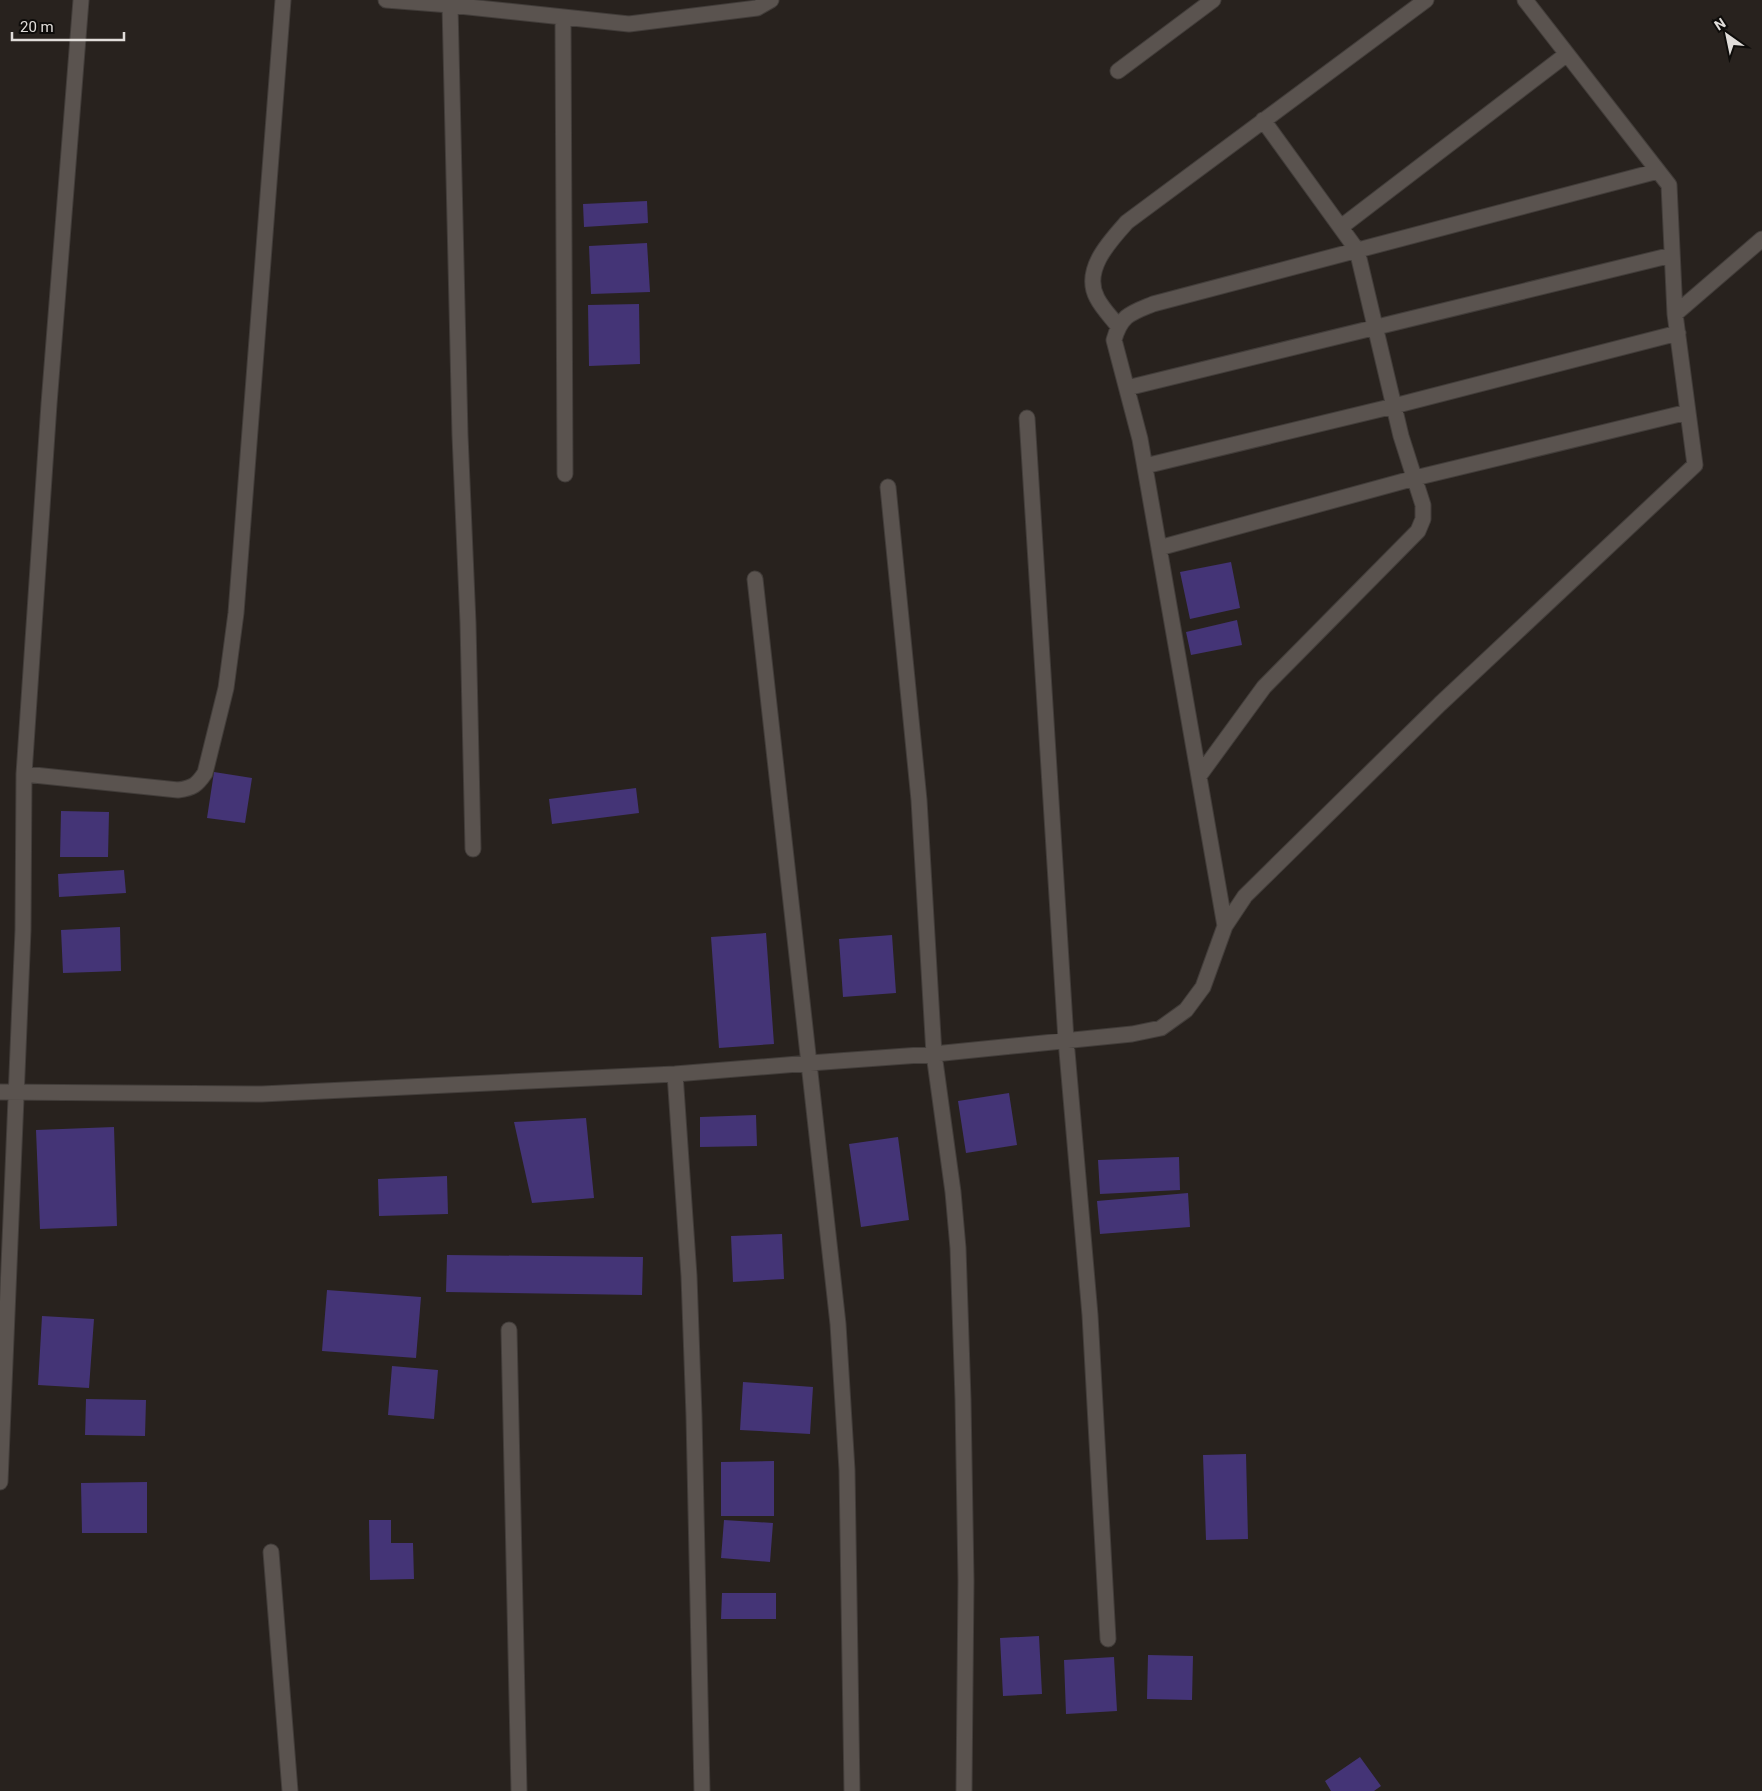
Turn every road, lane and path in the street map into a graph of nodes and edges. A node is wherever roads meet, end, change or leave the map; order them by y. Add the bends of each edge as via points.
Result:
1 (81, 0) edge
2 (282, 0) edge
3 (386, 0) edge
4 (771, 0) edge
5 (1213, 0) edge
6 (1426, 0) edge
7 (1525, 0) edge
8 (450, 5) junction
9 (563, 18) junction
10 (1567, 54) junction
11 (1118, 71) dead end
12 (1264, 120) junction
13 (1658, 171) junction
14 (1341, 227) junction
15 (1762, 239) edge
16 (1357, 250) junction
17 (1672, 255) junction
18 (1675, 314) junction
19 (1118, 326) junction
20 (1376, 328) junction
21 (1678, 333) junction
22 (1127, 388) junction
23 (1394, 406) junction
24 (1688, 412) junction
25 (1027, 418) dead end
26 (1145, 466) junction
27 (565, 474) dead end
28 (1415, 478) junction
29 (888, 487) dead end
30 (1159, 548) junction
31 (755, 579) dead end
32 (24, 774) junction
33 (1199, 776) junction
34 (473, 850) dead end
35 (1224, 926) junction
36 (1066, 1040) junction
37 (934, 1054) junction
38 (810, 1063) junction
39 (675, 1074) junction
40 (0, 1092) edge
41 (16, 1092) junction
42 (509, 1330) dead end
43 (0, 1482) edge
44 (271, 1552) dead end
45 (1108, 1639) dead end
46 (290, 1791) edge
47 (519, 1791) edge
48 (702, 1791) edge
49 (852, 1791) edge
50 (964, 1791) edge

1 - 32 street
2 - 32 street via 236,612 226,688 205,773 198,784 178,790
3 - 8 street
4 - 9 street via 757,8 629,24
5 - 11 street
6 - 12 street
7 - 10 street
8 - 9 street
8 - 34 street
9 - 27 street
10 - 13 street
10 - 14 street
12 - 14 street
12 - 19 street via 1127,222 1107,244 1096,266 1093,282 1096,297
13 - 16 street
13 - 17 street via 1669,184
14 - 16 street
15 - 18 street
16 - 19 street via 1154,304 1128,314
16 - 20 street
17 - 18 street
17 - 20 street
18 - 21 street
19 - 22 street via 1114,340
20 - 22 street
20 - 23 street
21 - 23 street
21 - 24 street
22 - 26 street
23 - 26 street
23 - 28 street
24 - 28 street
24 - 35 street via 1695,465 1440,704 1245,896
25 - 36 street
26 - 30 street
28 - 30 street
28 - 33 street via 1423,505 1423,520 1418,531 1264,687
29 - 37 street via 919,800
30 - 33 street
31 - 38 street
32 - 41 street via 23,930
33 - 35 street
35 - 36 street via 1203,987 1186,1010 1161,1028
36 - 37 street
36 - 45 street via 1090,1315
37 - 38 street
37 - 50 street via 953,1192 961,1310 966,1581
38 - 39 street
38 - 49 street via 838,1324 846,1451
39 - 41 street via 262,1094
39 - 48 street via 695,1426
40 - 41 street
41 - 43 street
42 - 47 street
44 - 46 street

